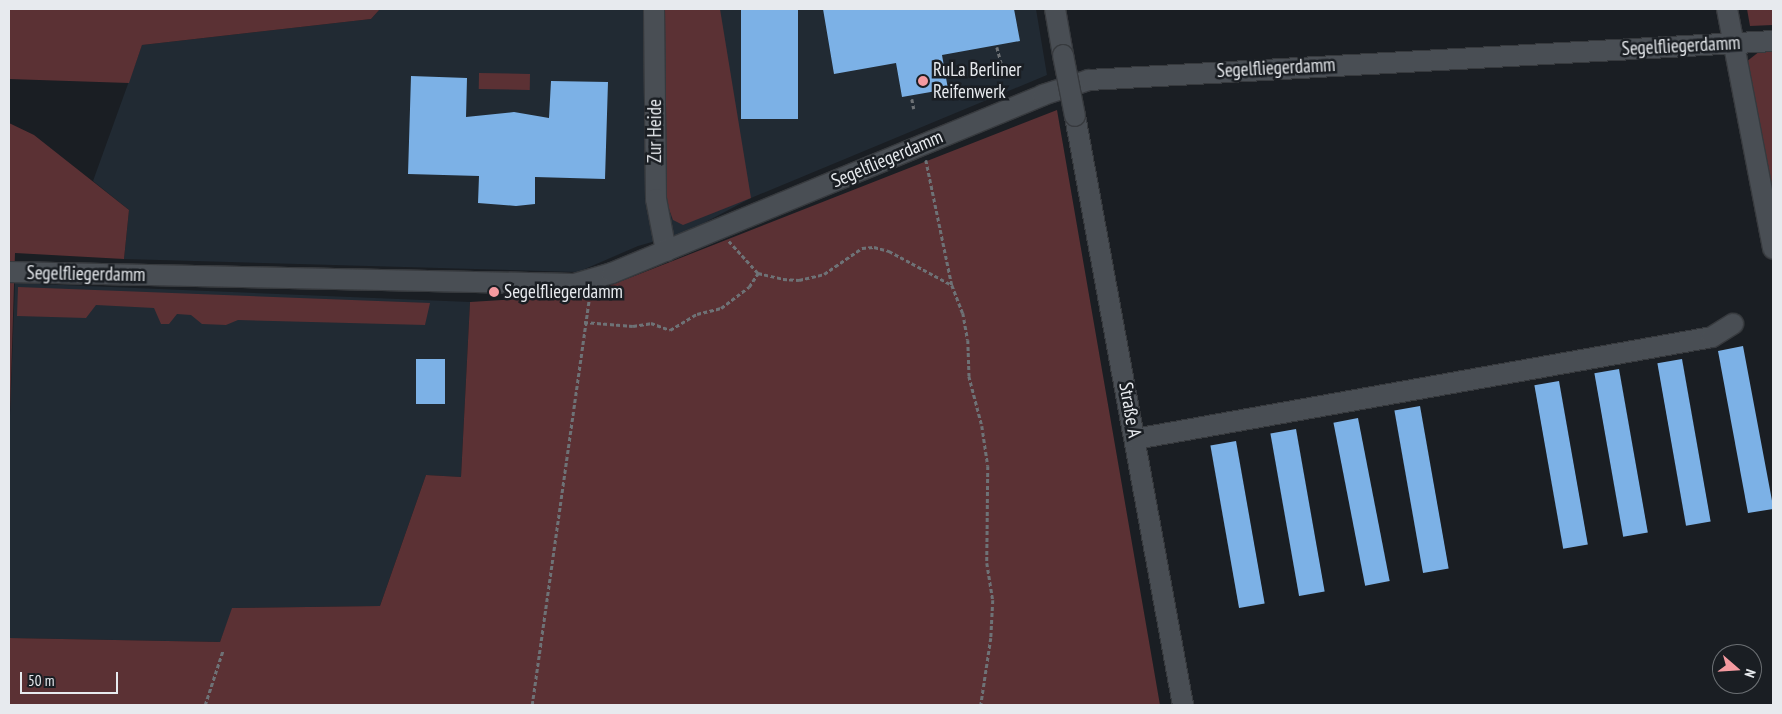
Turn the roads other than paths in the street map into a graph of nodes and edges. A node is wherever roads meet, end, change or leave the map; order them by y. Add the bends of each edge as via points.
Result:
1 (654, 9) edge
2 (1055, 9) edge
3 (1727, 9) edge
4 (1773, 40) edge
5 (1733, 43) junction
6 (1773, 249) edge
7 (666, 251) junction
8 (9, 272) edge
9 (1733, 324) dead end
10 (1135, 439) junction
11 (1183, 705) edge

1 - 7 street, Zur Heide via 656,199
2 - 10 street, Straße A, bridge
3 - 5 street
4 - 5 street, Segelfliegerdamm
5 - 6 street
5 - 7 street, Segelfliegerdamm via 1089,80 1043,95
7 - 8 street, Segelfliegerdamm via 594,280 551,286
9 - 10 street via 1712,337
10 - 11 street, Straße A

